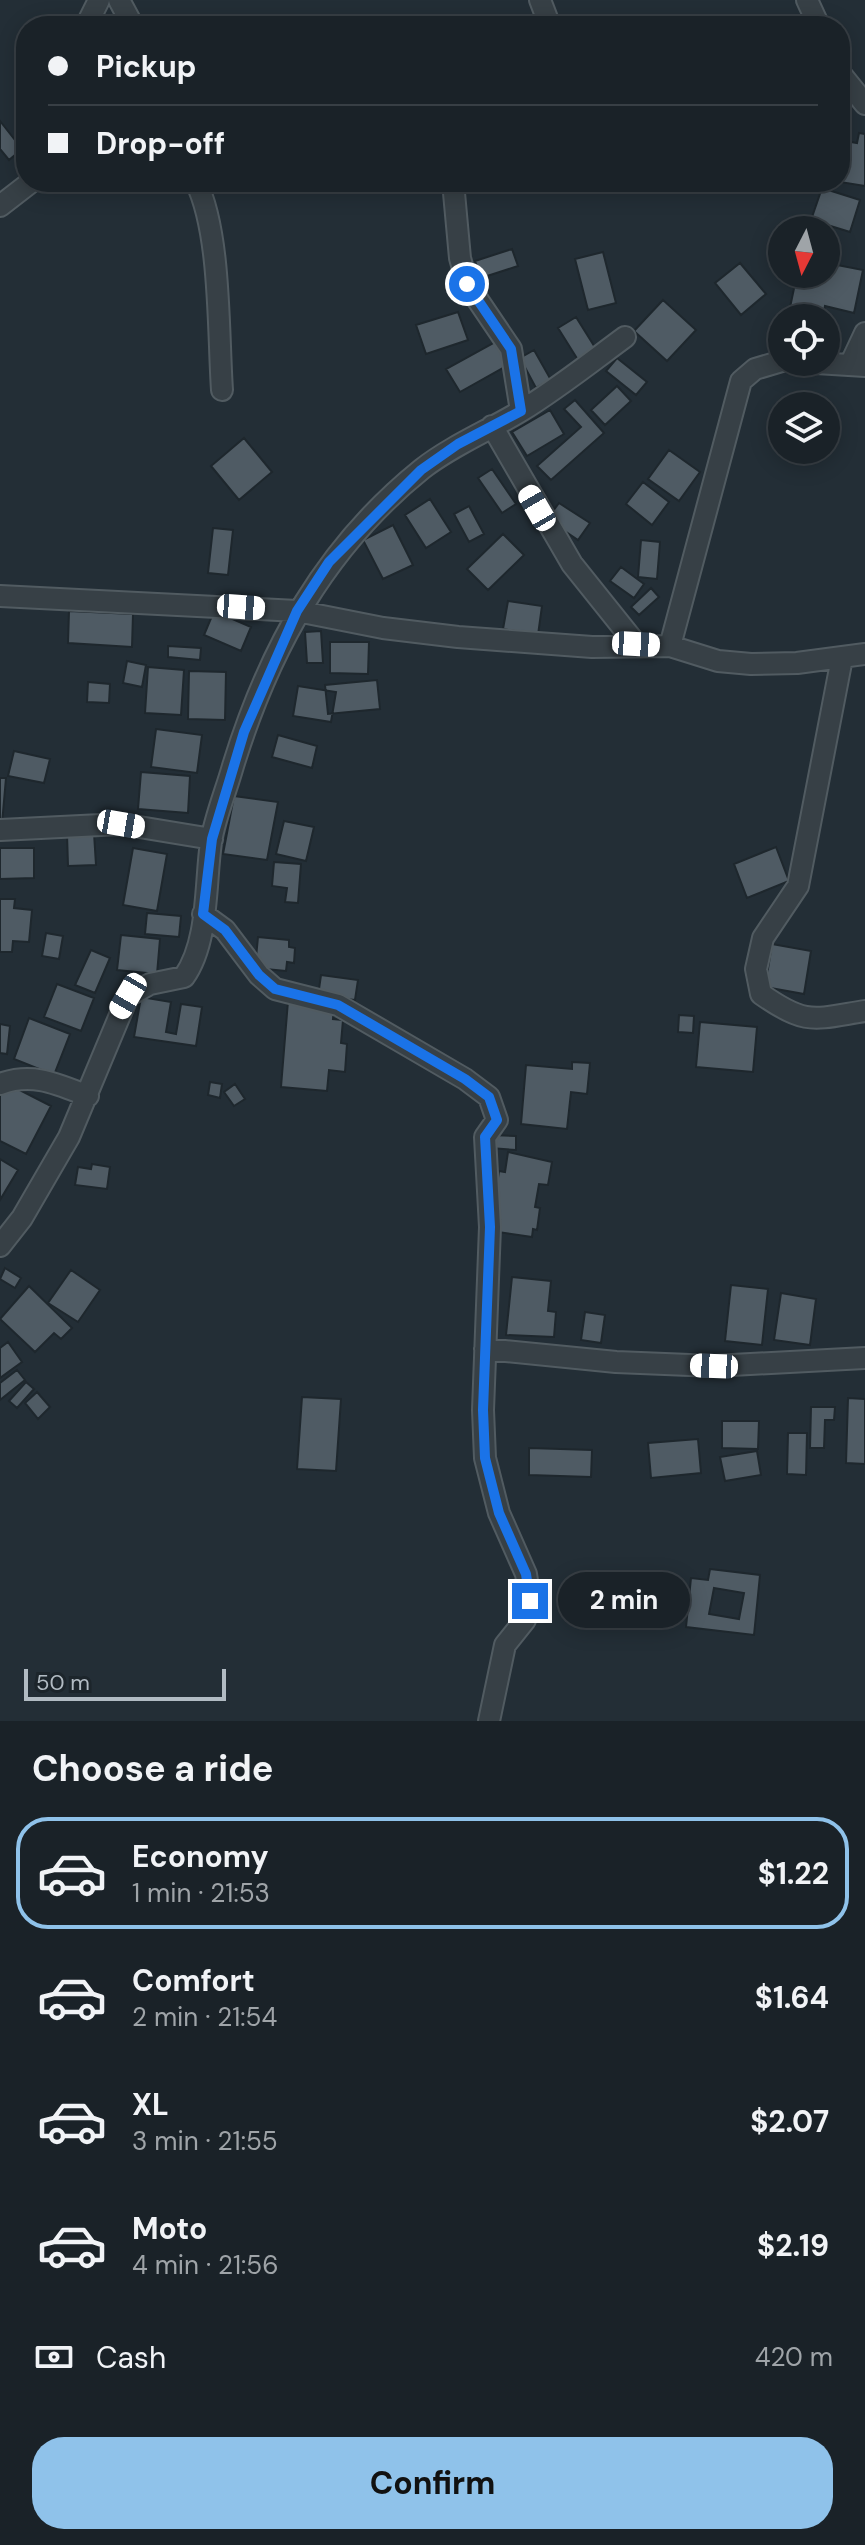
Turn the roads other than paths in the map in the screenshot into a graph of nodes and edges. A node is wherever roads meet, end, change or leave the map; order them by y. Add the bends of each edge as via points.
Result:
1 (850, 85) edge
2 (865, 104) edge
3 (18, 192) edge
4 (200, 192) edge
5 (454, 192) edge
6 (0, 206) edge
7 (865, 333) edge
8 (625, 337) dead end
9 (768, 365) edge
10 (858, 365) edge
11 (222, 390) dead end
12 (521, 411) junction
13 (492, 426) junction
14 (0, 596) edge
15 (297, 611) junction
16 (636, 644) junction
17 (670, 646) junction
18 (865, 654) edge
19 (842, 658) junction
20 (0, 830) edge
21 (212, 839) junction
22 (203, 914) junction
23 (865, 1011) edge
24 (0, 1084) edge
25 (88, 1096) junction
26 (0, 1246) edge
27 (485, 1349) junction
28 (865, 1358) edge
29 (489, 1721) edge

1 - 2 street
3 - 6 street
4 - 11 street via 211,243
5 - 12 street via 467,284 511,349
7 - 10 street
8 - 12 street
9 - 17 street via 741,381
12 - 13 street
13 - 15 street via 421,470 329,562
13 - 16 street via 572,564
14 - 15 street
15 - 16 street via 458,637 592,647
15 - 21 street via 244,732
16 - 17 street
17 - 19 street via 718,661 751,664
18 - 19 street
19 - 23 street via 798,886 763,938 756,969 761,994 794,1016 811,1020
20 - 21 street via 121,824
21 - 22 street
22 - 25 street via 184,977 150,984 128,996
22 - 27 street via 225,930 275,989 338,1005 489,1097 497,1120 485,1137 490,1227
24 - 25 street via 25,1077 44,1079
25 - 26 street via 22,1218
27 - 28 street via 714,1366
27 - 29 street via 485,1458 499,1513 526,1574 530,1601 525,1620 505,1645

